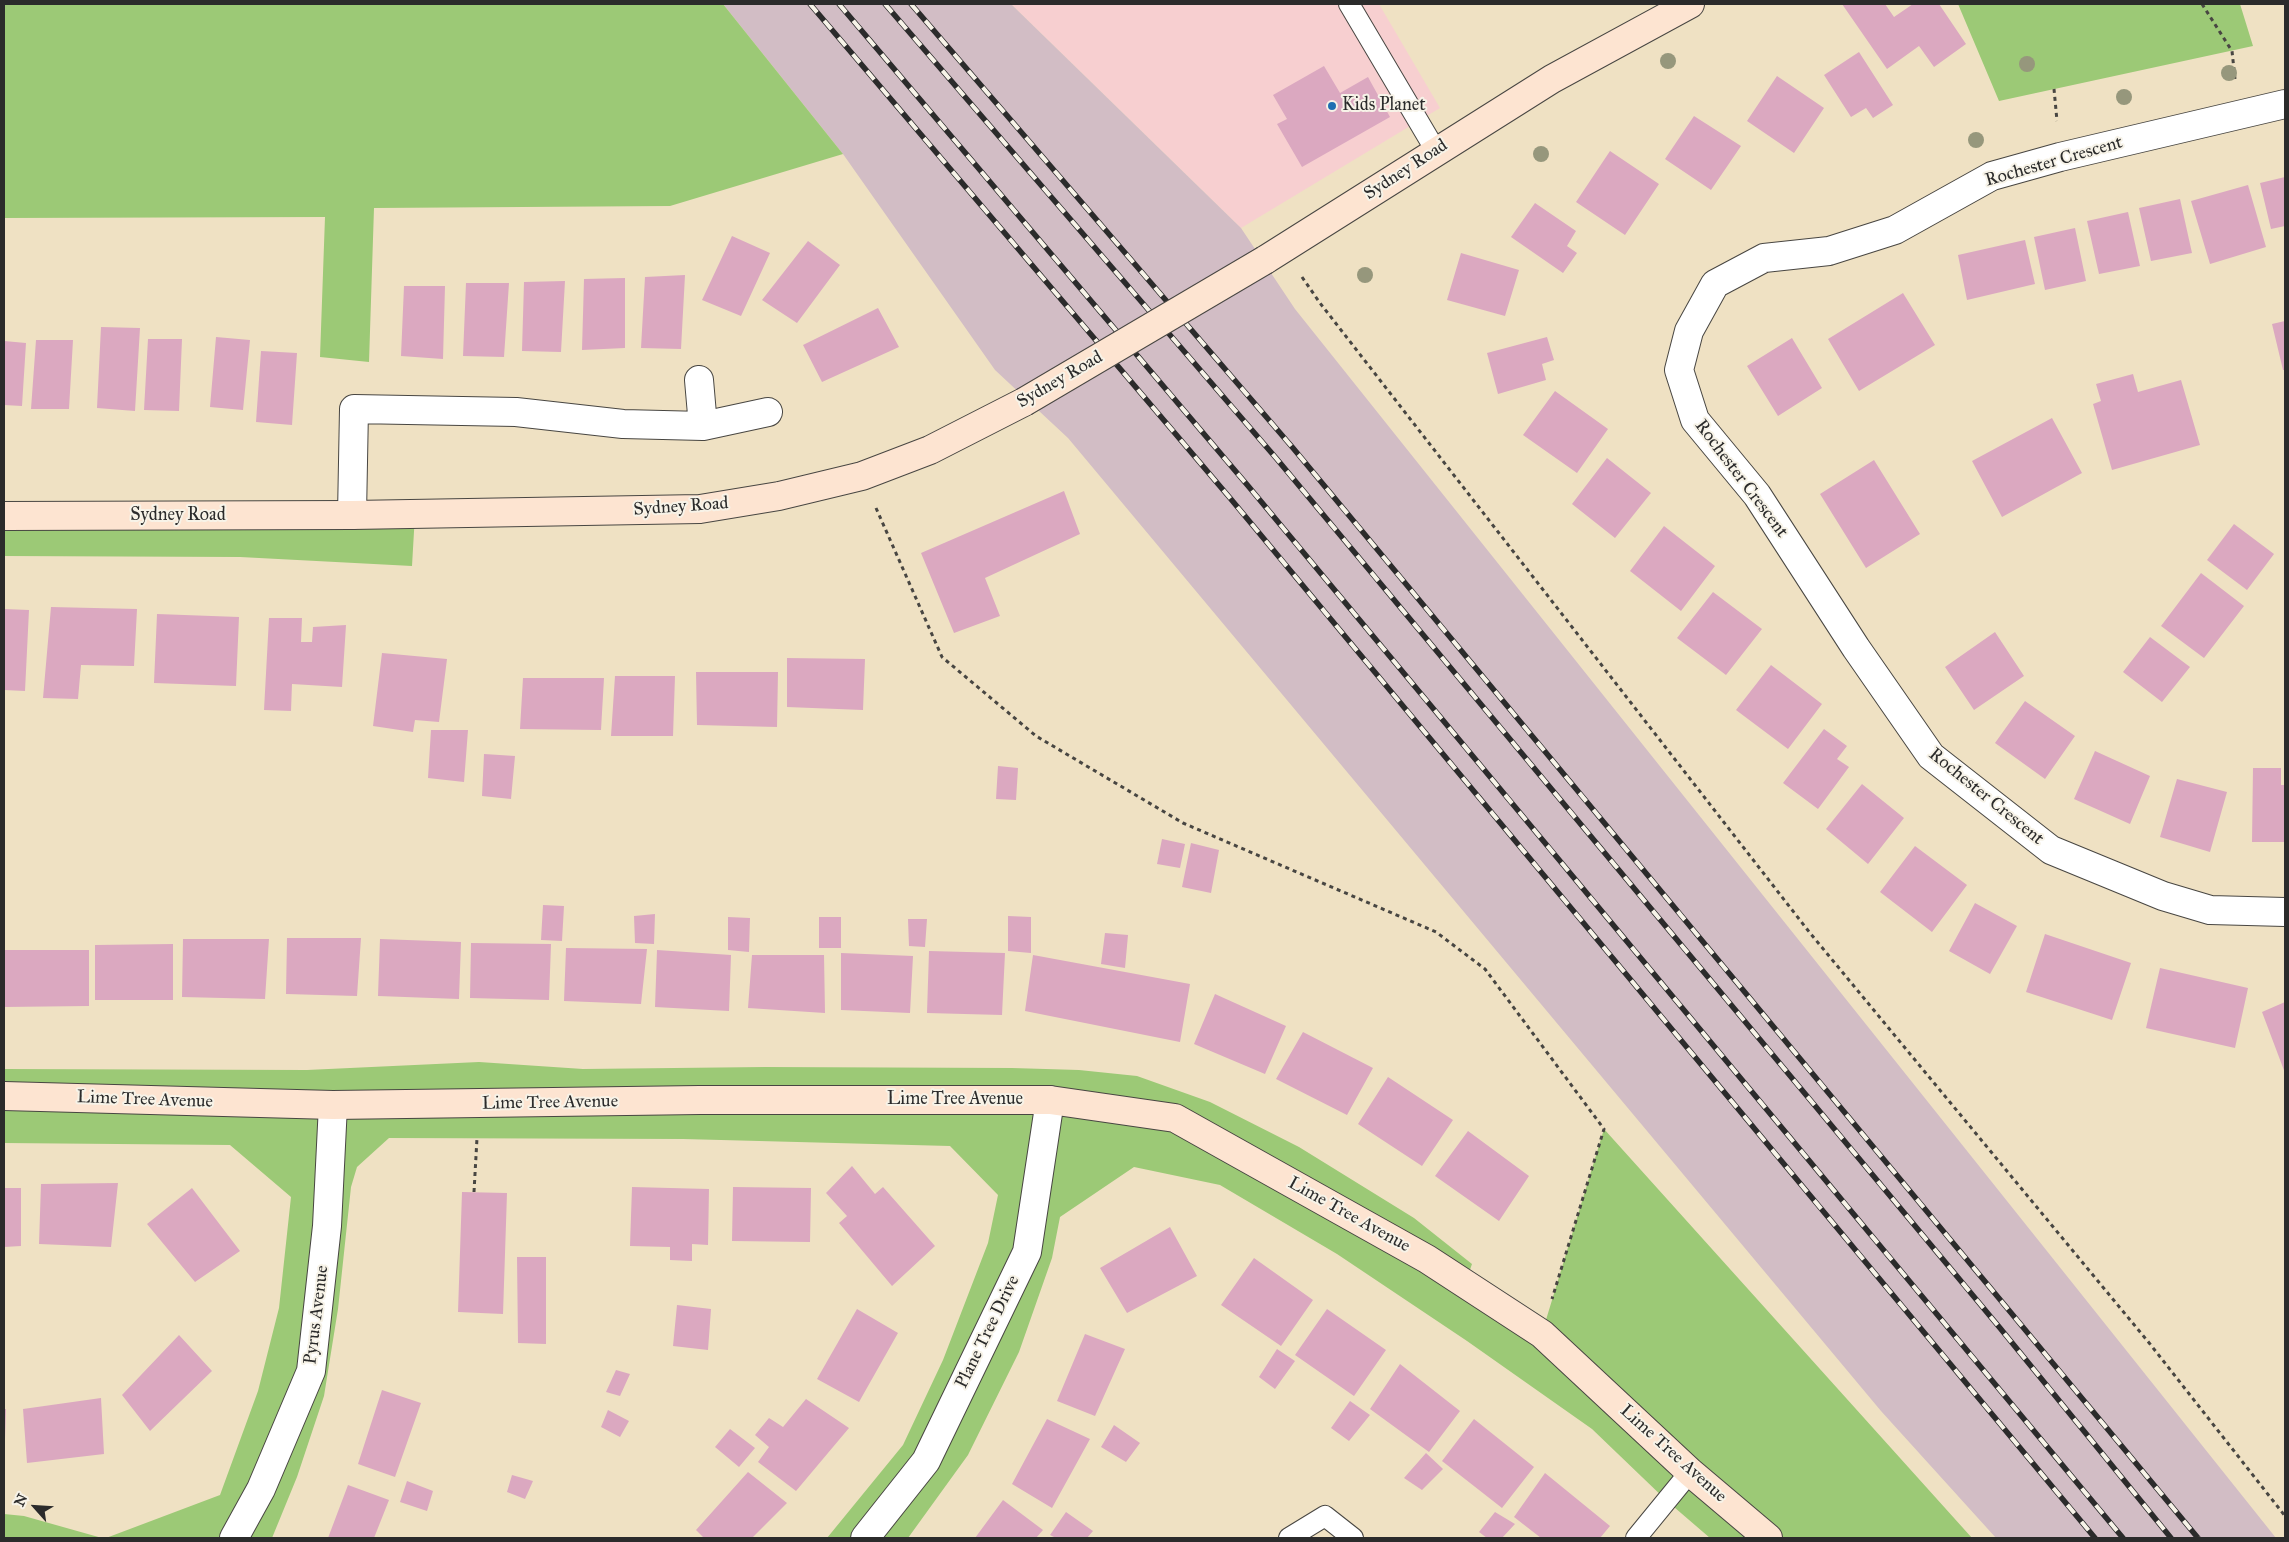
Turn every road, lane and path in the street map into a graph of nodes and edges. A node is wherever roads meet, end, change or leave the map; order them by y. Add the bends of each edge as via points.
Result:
1 (1349, 4) edge
2 (1690, 4) edge
3 (2202, 4) edge
4 (2232, 50) dead end
5 (2285, 104) edge
6 (1436, 151) junction
7 (1300, 274) dead end
8 (699, 380) dead end
9 (768, 412) dead end
10 (703, 426) junction
11 (862, 476) junction
12 (4, 516) edge
13 (352, 516) junction
14 (2285, 912) edge
15 (4, 1096) edge
16 (1050, 1100) junction
17 (479, 1104) junction
18 (332, 1105) junction
19 (474, 1192) dead end
20 (1542, 1334) junction
21 (1690, 1472) junction
22 (2285, 1516) edge
23 (234, 1538) edge
24 (865, 1538) edge
25 (1289, 1538) edge
26 (1352, 1538) edge
27 (1636, 1538) edge
28 (1768, 1538) edge

1 - 6 lane
2 - 6 street, Sydney Road via 1552,79
3 - 4 path
5 - 14 street, Rochester Crescent via 2060,156 1992,176 1895,230 1829,251 1764,258 1715,284 1689,331 1679,370 1695,420 1757,495 1931,756 2051,850 2163,896 2210,910
6 - 11 street, Sydney Road, bridge via 1265,260 1024,402 930,450
7 - 22 path via 1810,933 2150,1344
8 - 10 street
9 - 10 street
10 - 13 street via 623,424 516,412 354,409
11 - 13 street, Sydney Road via 779,496 700,509
11 - 20 path via 942,658 1036,736 1183,823 1436,932 1485,969 1604,1129
12 - 13 street, Sydney Road
15 - 18 street, Lime Tree Avenue
16 - 17 street, Lime Tree Avenue
16 - 20 street, Lime Tree Avenue via 1175,1118 1428,1259
16 - 24 street, Plane Tree Drive via 1027,1252 926,1461
17 - 18 street, Lime Tree Avenue
17 - 19 path
18 - 23 street, Pyrus Avenue via 328,1226 311,1371 261,1489
20 - 21 street, Lime Tree Avenue
21 - 27 lane
21 - 28 street, Lime Tree Avenue
25 - 26 lane via 1325,1516

